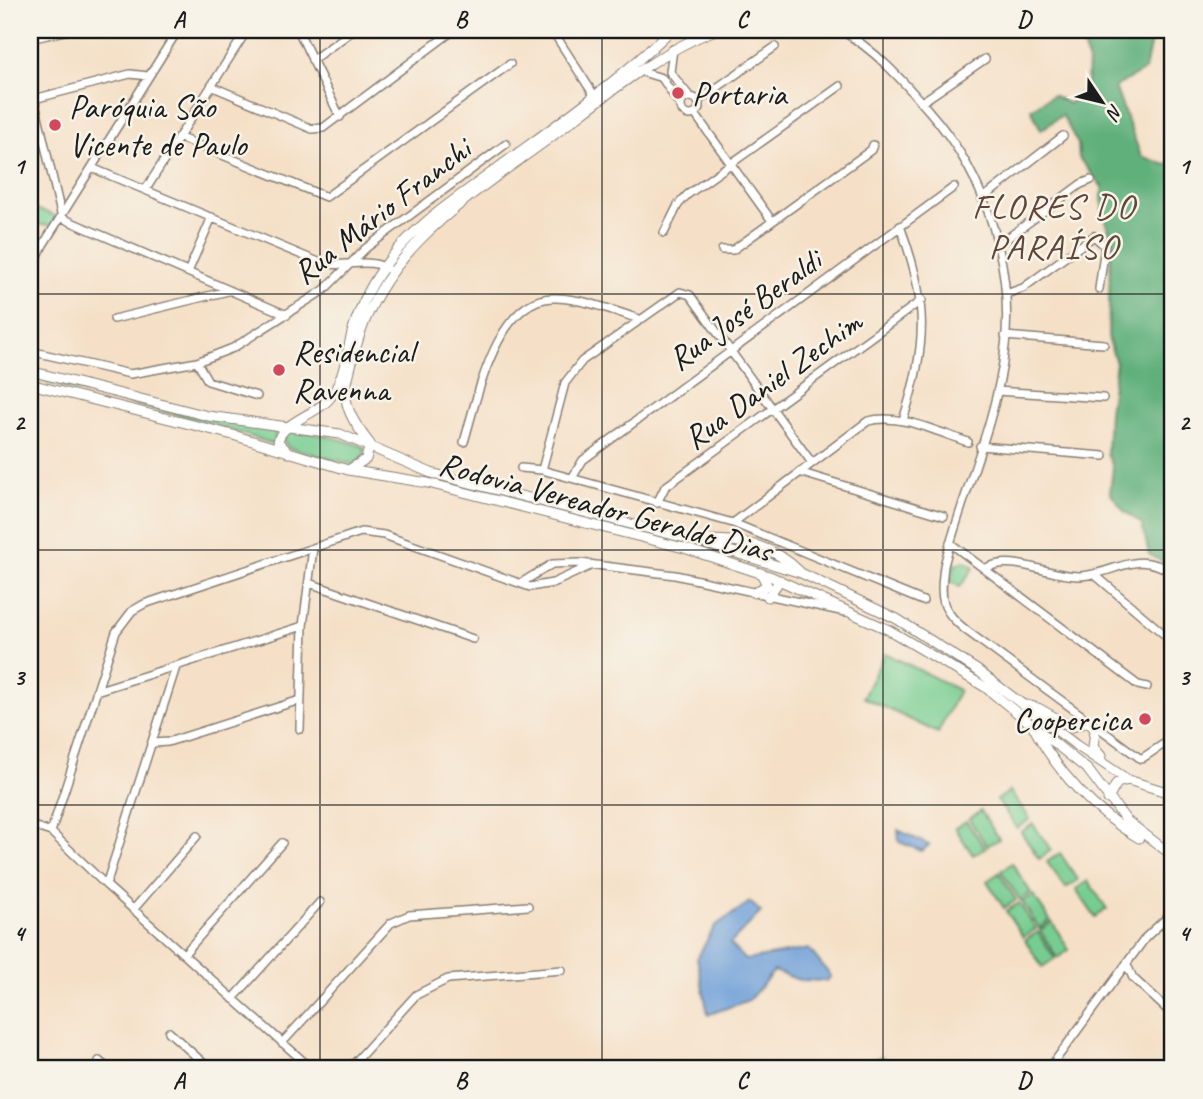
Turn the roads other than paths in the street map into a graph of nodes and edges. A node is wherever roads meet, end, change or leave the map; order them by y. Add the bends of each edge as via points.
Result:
1 (69, 30) edge
2 (178, 30) edge
3 (247, 30) edge
4 (298, 30) edge
5 (354, 30) edge
6 (454, 30) edge
7 (552, 30) edge
8 (671, 30) edge
9 (710, 30) edge
10 (840, 30) edge
11 (30, 40) edge
12 (775, 47) dead end
13 (673, 49) junction
14 (985, 59) dead end
15 (312, 60) junction
16 (510, 64) dead end
17 (639, 71) junction
18 (670, 72) junction
19 (148, 76) junction
20 (662, 78) junction
21 (211, 86) junction
22 (840, 86) dead end
23 (594, 95) junction
24 (690, 97) junction
25 (31, 98) edge
26 (698, 102) junction
27 (922, 102) junction
28 (681, 107) junction
29 (695, 114) junction
30 (340, 117) junction
31 (1063, 136) dead end
32 (178, 137) junction
33 (506, 144) dead end
34 (873, 145) dead end
35 (731, 165) junction
36 (92, 167) junction
37 (1091, 180) dead end
38 (954, 187) dead end
39 (146, 189) junction
40 (982, 199) junction
41 (212, 217) junction
42 (62, 218) junction
43 (772, 221) junction
44 (900, 226) junction
45 (664, 233) dead end
46 (998, 245) junction
47 (722, 250) dead end
48 (350, 265) junction
49 (388, 268) junction
50 (188, 272) junction
51 (30, 273) edge
52 (1099, 289) dead end
53 (229, 291) junction
54 (1006, 294) junction
55 (922, 300) junction
56 (287, 315) junction
57 (114, 319) dead end
58 (639, 319) junction
59 (1005, 336) junction
60 (1104, 344) dead end
61 (730, 350) junction
62 (30, 351) edge
63 (197, 362) junction
64 (30, 371) edge
65 (30, 384) edge
66 (997, 391) junction
67 (257, 396) dead end
68 (1103, 398) dead end
69 (773, 411) junction
70 (316, 412) junction
71 (903, 420) junction
72 (261, 423) junction
73 (289, 425) junction
74 (464, 442) dead end
75 (968, 442) dead end
76 (370, 444) junction
77 (980, 446) junction
78 (290, 454) junction
79 (1104, 456) dead end
80 (812, 463) junction
81 (521, 468) dead end
82 (348, 470) junction
83 (542, 470) junction
84 (799, 472) junction
85 (572, 478) junction
86 (657, 503) junction
87 (943, 516) dead end
88 (733, 523) junction
89 (697, 541) junction
90 (764, 541) junction
91 (782, 541) junction
92 (950, 543) junction
93 (313, 548) junction
94 (778, 552) junction
95 (552, 564) junction
96 (590, 566) junction
97 (986, 568) junction
98 (761, 573) junction
99 (1173, 573) edge
100 (1094, 574) junction
101 (806, 575) junction
102 (561, 579) junction
103 (779, 580) junction
104 (309, 583) junction
105 (521, 583) junction
106 (798, 589) junction
107 (754, 593) junction
108 (845, 593) junction
109 (768, 597) junction
110 (823, 601) junction
111 (923, 601) dead end
112 (852, 613) junction
113 (303, 626) junction
114 (472, 639) dead end
115 (1173, 642) edge
116 (176, 667) junction
117 (1147, 687) dead end
118 (96, 691) junction
119 (300, 700) junction
120 (1024, 705) junction
121 (1030, 721) junction
122 (1090, 724) junction
123 (300, 729) dead end
124 (1173, 738) edge
125 (154, 743) junction
126 (1111, 768) junction
127 (1128, 780) junction
128 (1173, 794) edge
129 (1108, 799) junction
130 (30, 825) edge
131 (51, 832) junction
132 (197, 836) dead end
133 (282, 843) dead end
134 (1155, 845) junction
135 (1171, 856) edge
136 (106, 886) junction
137 (320, 902) dead end
138 (528, 906) dead end
139 (133, 910) junction
140 (1173, 912) edge
141 (184, 954) junction
142 (1127, 965) junction
143 (562, 971) dead end
144 (233, 999) junction
145 (1173, 1014) edge
146 (169, 1032) dead end
147 (282, 1043) junction
148 (99, 1061) dead end
149 (109, 1069) edge
150 (210, 1069) edge
151 (312, 1069) edge
152 (349, 1069) edge
153 (1049, 1069) edge

1 - 11 street
2 - 19 street
3 - 21 street
4 - 15 street
5 - 15 street
6 - 30 street
7 - 23 street
8 - 23 main road
9 - 13 main road
10 - 27 street
12 - 26 street
13 - 17 main road
13 - 18 street
14 - 27 street
15 - 30 street
16 - 32 street via 331,196 323,197
17 - 20 street
17 - 49 main road via 447,214
18 - 20 street
18 - 24 street
19 - 25 street via 130,74
19 - 36 street
20 - 28 street
21 - 30 street via 312,129
21 - 32 street
22 - 35 street
23 - 49 main road via 415,231
24 - 26 street
24 - 28 street
25 - 42 street
26 - 29 street
27 - 40 street via 962,155
28 - 29 street via 686,115
29 - 35 street
31 - 40 street
32 - 39 street
33 - 48 street, Rua Mário Franchi via 366,248
34 - 43 street
35 - 43 street
35 - 45 street via 678,205
36 - 39 street
36 - 42 street
37 - 46 street
38 - 44 street, Rua José Beraldi
39 - 41 street
40 - 46 street
41 - 48 street via 321,263
41 - 50 street
42 - 50 street
42 - 51 street
43 - 47 street via 733,250
44 - 55 street
44 - 61 street, Rua José Beraldi
46 - 54 street
48 - 49 street via 371,262
48 - 56 street, Rua Mário Franchi
49 - 70 main road via 363,303 337,388
49 - 76 main road via 366,315 345,391 350,417
50 - 53 street
52 - 54 street via 1104,246 1094,236 1023,288
53 - 56 street
53 - 57 street
54 - 59 street
55 - 69 street, Rua Daniel Zechim
55 - 71 street via 914,385
56 - 63 street, Rua Mário Franchi via 233,348
58 - 61 street via 671,295 685,292
58 - 74 street via 554,297 527,305 498,342
58 - 83 street via 572,372
59 - 60 street
59 - 66 street
61 - 69 street
61 - 85 street, Rua José Beraldi via 583,460
62 - 63 street, Rua Mário Franchi via 130,374
63 - 67 street via 208,381
64 - 72 main road, Rodovia Vereador Geraldo Dias via 208,416
65 - 78 main road, Rodovia Vereador Geraldo Dias via 233,435
66 - 68 street
66 - 77 street
69 - 80 street
69 - 86 street, Rua Daniel Zechim via 665,487
70 - 72 main road
70 - 73 main road
71 - 75 street
71 - 80 street via 869,421
72 - 73 main road, Rodovia Vereador Geraldo Dias
73 - 76 main road, Rodovia Vereador Geraldo Dias
73 - 78 main road via 278,442
76 - 82 main road via 366,459
76 - 89 main road, Rodovia Vereador Geraldo Dias via 431,473
77 - 79 street
77 - 92 street
78 - 82 main road, Rodovia Vereador Geraldo Dias
80 - 84 street
81 - 83 street
82 - 98 main road, Rodovia Vereador Geraldo Dias via 428,484 684,548
83 - 85 street
84 - 87 street
84 - 88 street
85 - 86 street
86 - 88 street
88 - 90 street
89 - 90 main road
89 - 101 main road, Rodovia Vereador Geraldo Dias
90 - 91 street
90 - 94 main road
91 - 94 street
91 - 111 street
92 - 97 street
92 - 122 street via 942,598 952,619
93 - 104 street
93 - 105 street via 372,532
93 - 118 street via 132,611 116,632
94 - 101 main road
95 - 96 street
95 - 102 street
95 - 105 street
96 - 102 street
96 - 107 street via 675,575
97 - 100 street via 1010,563 1053,575
97 - 117 street via 1138,685
98 - 103 main road, Rodovia Vereador Geraldo Dias
98 - 107 main road via 767,585
99 - 100 street via 1143,561
100 - 115 street
101 - 106 main road via 804,587
101 - 108 main road, Rodovia Vereador Geraldo Dias
102 - 105 street via 530,587
103 - 106 main road, Rodovia Vereador Geraldo Dias
103 - 109 main road
104 - 113 street
104 - 114 street
106 - 110 main road, Rodovia Vereador Geraldo Dias
107 - 109 street
108 - 110 main road via 834,591
108 - 120 main road, Rodovia Vereador Geraldo Dias via 897,619
109 - 112 street
110 - 112 main road, Rodovia Vereador Geraldo Dias
112 - 121 main road, Rodovia Vereador Geraldo Dias via 971,678
113 - 116 street
113 - 119 street
116 - 118 street
116 - 125 street
118 - 131 street
119 - 123 street
119 - 125 street
120 - 122 main road via 1072,727
120 - 126 main road, Rodovia Vereador Geraldo Dias
121 - 129 main road, Rodovia Vereador Geraldo Dias via 1088,770
121 - 134 main road via 1050,758 1074,784 1122,827
122 - 124 street via 1141,759
122 - 126 main road via 1093,747
125 - 136 street
126 - 127 main road, Rodovia Vereador Geraldo Dias
127 - 128 main road, Rodovia Vereador Geraldo Dias
127 - 129 main road via 1117,783
129 - 134 main road, Rodovia Vereador Geraldo Dias
130 - 131 street
131 - 136 street
132 - 139 street
133 - 141 street
134 - 135 main road, Rodovia Vereador Geraldo Dias
136 - 139 street
137 - 144 street
138 - 147 street via 409,915 391,923
139 - 141 street
140 - 142 street via 1146,937
141 - 144 street
142 - 145 street via 1133,978
142 - 153 street
143 - 152 street via 448,979 416,995
144 - 147 street
146 - 150 street
147 - 151 street
148 - 149 street

